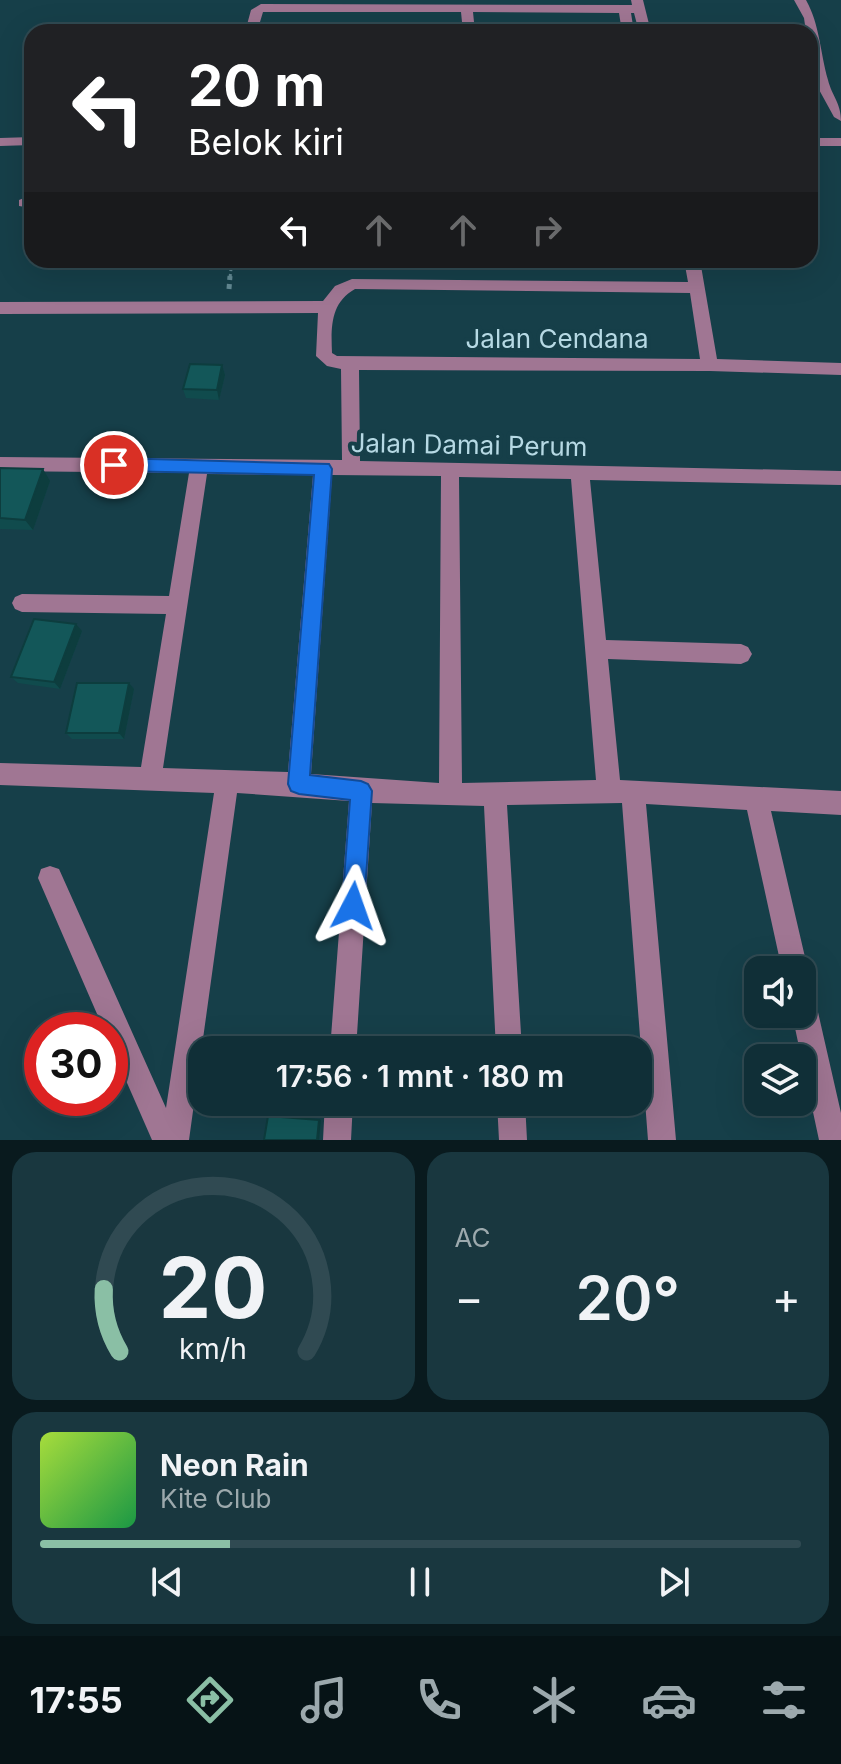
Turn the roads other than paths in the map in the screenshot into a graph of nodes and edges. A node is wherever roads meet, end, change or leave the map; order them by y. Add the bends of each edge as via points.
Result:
1 (800, 0) edge
2 (638, 4) edge
3 (467, 8) junction
4 (624, 9) junction
5 (253, 24) edge
6 (468, 24) edge
7 (627, 24) edge
8 (643, 24) edge
9 (811, 24) edge
10 (818, 85) edge
11 (841, 117) edge
12 (24, 141) edge
13 (0, 142) edge
14 (818, 142) edge
15 (841, 142) edge
16 (693, 268) edge
17 (697, 288) junction
18 (327, 307) junction
19 (0, 308) edge
20 (350, 364) junction
21 (710, 365) junction
22 (841, 369) edge
23 (0, 464) edge
24 (199, 466) junction
25 (323, 469) junction
26 (351, 469) junction
27 (450, 469) junction
28 (580, 473) junction
29 (841, 478) edge
30 (22, 603) dead end
31 (177, 605) junction
32 (595, 649) junction
33 (741, 654) dead end
34 (0, 774) edge
35 (150, 780) junction
36 (227, 783) junction
37 (299, 784) junction
38 (361, 791) junction
39 (621, 792) junction
40 (451, 795) junction
41 (495, 795) junction
42 (757, 800) junction
43 (841, 803) edge
44 (50, 878) dead end
45 (792, 956) edge
46 (808, 1028) edge
47 (344, 1036) edge
48 (508, 1036) edge
49 (338, 1116) edge
50 (512, 1116) edge
51 (166, 1140) edge
52 (175, 1140) edge
53 (337, 1140) edge
54 (513, 1140) edge
55 (662, 1140) edge
56 (833, 1140) edge

1 - 9 street
2 - 4 street
2 - 8 street
3 - 4 street
3 - 5 street via 261,8
3 - 6 street
4 - 7 street
10 - 11 street
12 - 13 street
14 - 15 street
16 - 17 street
17 - 18 street via 352,284
17 - 21 street
18 - 19 street
18 - 20 street via 324,356
20 - 21 street, Jalan Cendana
20 - 26 street
21 - 22 street, Jalan Cendana
23 - 24 street, Jalan Damai Perum
24 - 25 street, Jalan Damai Perum
24 - 31 street
25 - 26 street, Jalan Damai Perum
25 - 37 street
26 - 27 street, Jalan Damai Perum
27 - 28 street, Jalan Damai Perum
27 - 40 street
28 - 29 street, Jalan Damai Perum
28 - 32 street
30 - 31 street
31 - 35 street
32 - 33 street
32 - 39 street
34 - 35 street
35 - 36 street
36 - 37 street
36 - 52 street
37 - 38 street
38 - 40 street
38 - 47 street
39 - 41 street
39 - 42 street
39 - 55 street
40 - 41 street
41 - 48 street
42 - 43 street
42 - 45 street
44 - 51 street
46 - 56 street
49 - 53 street
50 - 54 street

